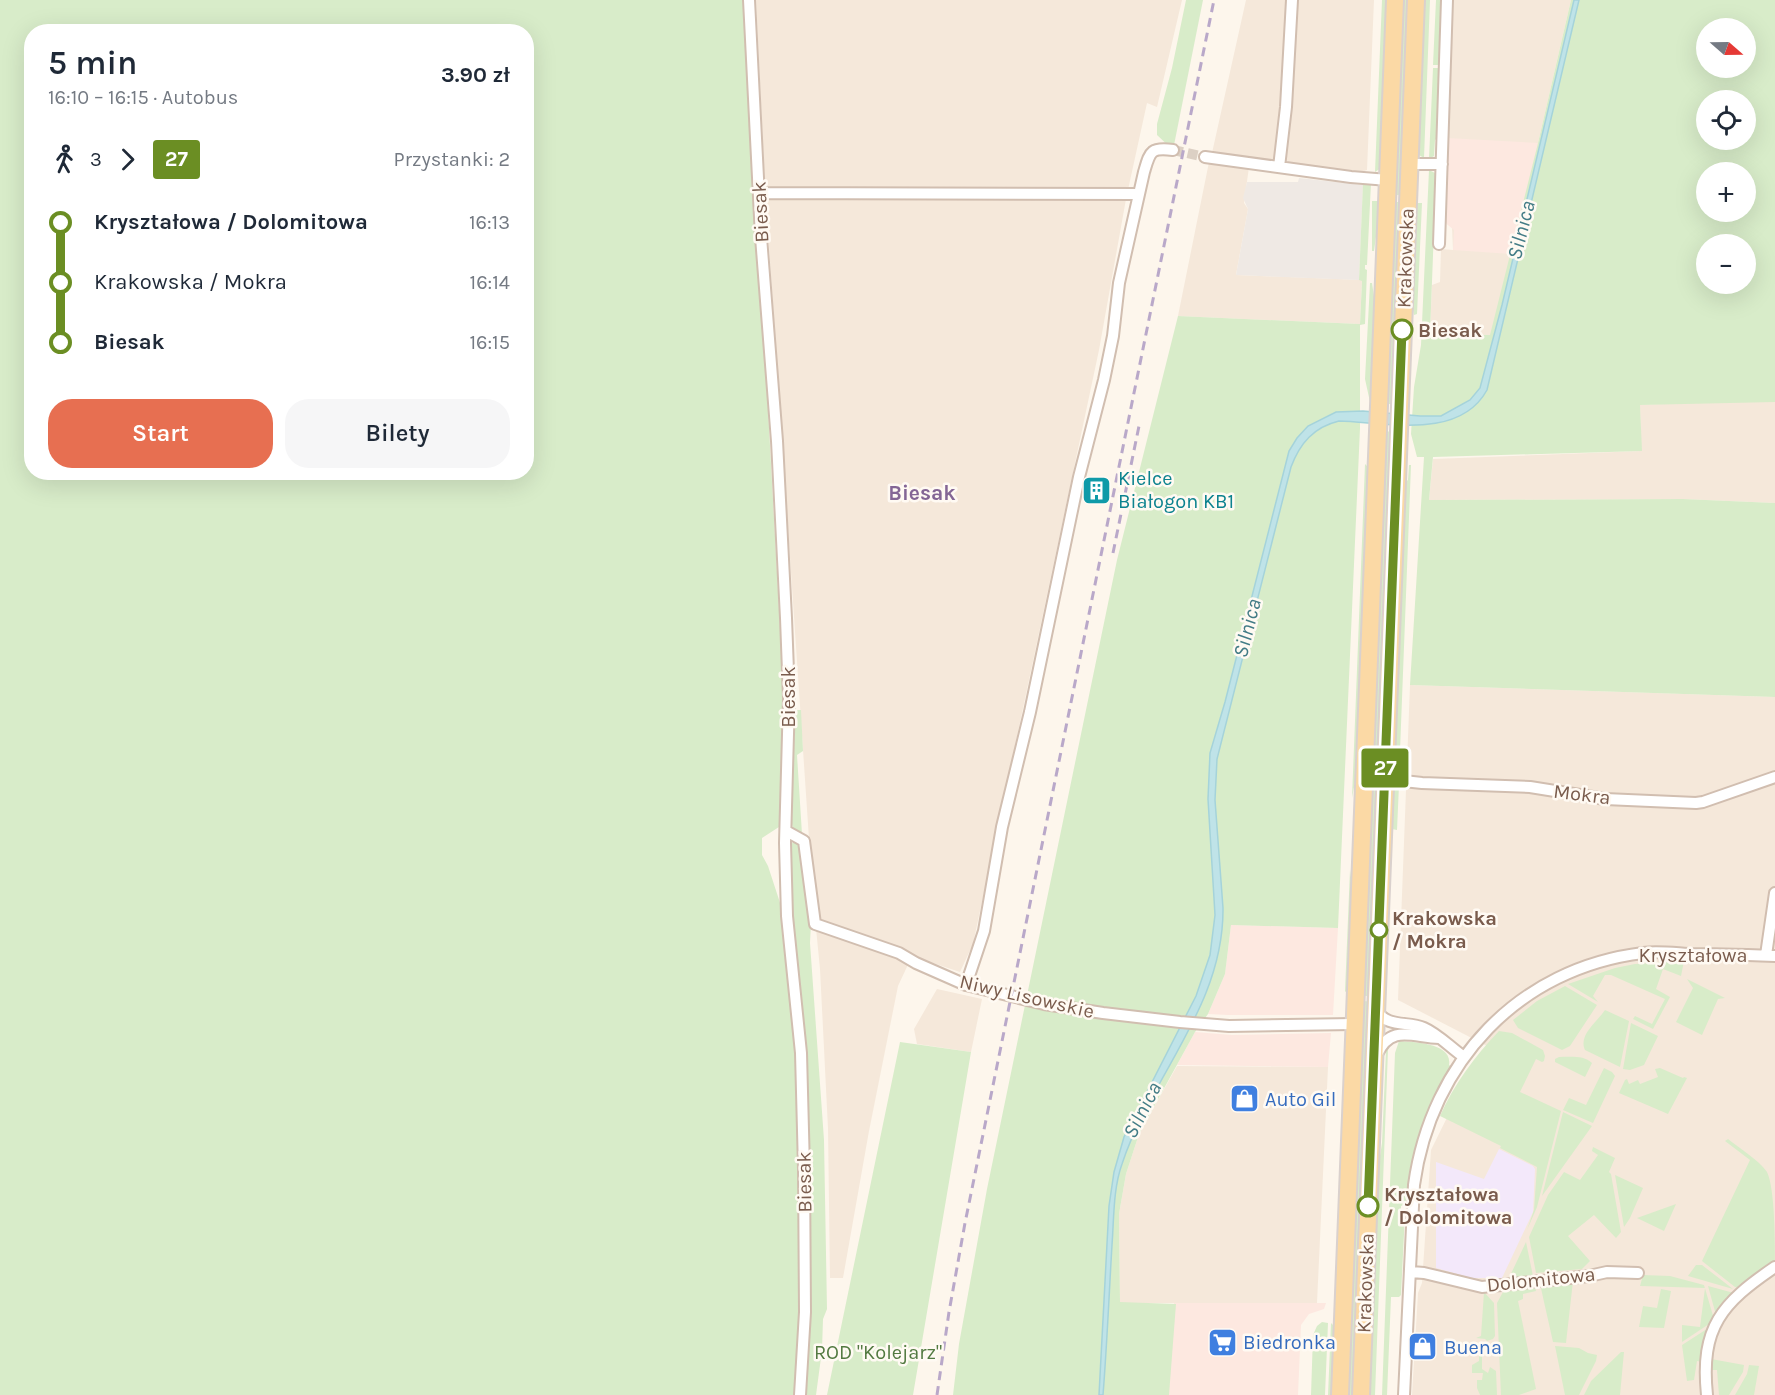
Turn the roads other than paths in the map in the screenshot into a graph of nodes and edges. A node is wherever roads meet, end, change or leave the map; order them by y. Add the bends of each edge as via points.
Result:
1 (749, 0) edge
2 (1292, 0) edge
3 (1395, 0) edge
4 (1416, 0) edge
5 (1447, 0) edge
6 (1173, 150) tunnel mouth
7 (1205, 157) tunnel mouth
8 (1409, 164) junction
9 (1442, 164) junction
10 (1279, 167) junction
11 (1388, 180) junction
12 (759, 193) junction
13 (1139, 194) junction
14 (1439, 244) dead end
15 (1775, 777) edge
16 (1385, 779) junction
17 (786, 831) junction
18 (1775, 893) edge
19 (1771, 956) edge
20 (966, 985) junction
21 (1376, 1010) junction
22 (1354, 1024) junction
23 (1439, 1038) junction
24 (1464, 1057) junction
25 (1374, 1062) junction
26 (1775, 1267) edge
27 (1411, 1272) junction
28 (1638, 1273) dead end
29 (800, 1395) edge
30 (1340, 1395) edge
31 (1361, 1395) edge
32 (1404, 1395) edge
33 (1707, 1395) edge

1 - 12 street, Biesak
2 - 10 street
3 - 11 main road, Krakowska
4 - 8 main road, Krakowska
5 - 9 street
6 - 13 street via 1160,148 1150,153
7 - 10 street, Krakowska
8 - 9 street
8 - 16 main road, Krakowska
9 - 14 street
10 - 11 street, Krakowska
11 - 22 main road, Krakowska
12 - 13 street
12 - 17 street, Biesak via 786,618
13 - 20 street via 1119,283 1104,380 1002,826 984,931
15 - 16 street, Mokra via 1696,803 1605,799 1530,788
16 - 21 main road, Krakowska
17 - 20 street, Niwy Lisowskie via 804,841 815,924 899,953
17 - 29 street, Biesak via 787,916 801,1053 805,1312
18 - 19 street
19 - 24 street, Kryształowa via 1645,953 1603,960 1567,973 1522,999
20 - 22 street, Niwy Lisowskie via 1044,1004 1180,1022 1229,1026
21 - 23 street via 1384,1020 1423,1028
21 - 25 main road, Krakowska
22 - 30 main road, Krakowska
23 - 24 street
23 - 25 street via 1393,1035 1382,1045
24 - 27 street, Kryształowa via 1439,1099 1421,1150 1414,1185
25 - 31 main road, Krakowska
26 - 33 street via 1743,1290 1718,1318 1707,1359
27 - 28 street, Dolomitowa via 1482,1287 1607,1272
27 - 32 street, Kryształowa

